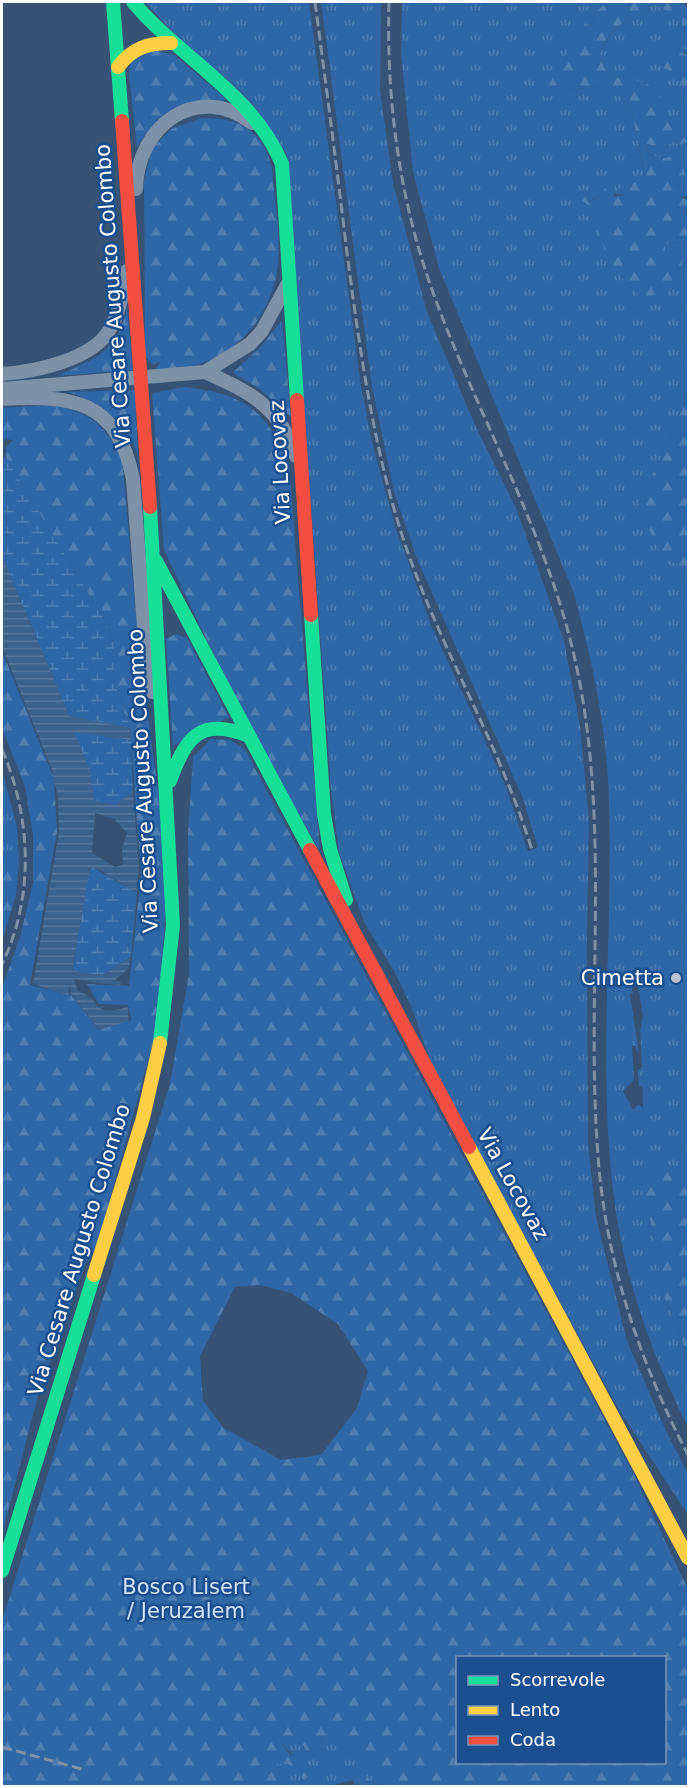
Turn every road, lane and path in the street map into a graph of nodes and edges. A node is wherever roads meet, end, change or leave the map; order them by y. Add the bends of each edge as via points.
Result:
1 (113, 2) edge
2 (134, 2) edge
3 (171, 43) junction
4 (118, 67) junction
5 (131, 251) junction
6 (133, 274) junction
7 (291, 276) junction
8 (280, 300) junction
9 (2, 374) edge
10 (198, 374) junction
11 (2, 389) edge
12 (2, 399) edge
13 (301, 471) junction
14 (153, 555) junction
15 (246, 735) junction
16 (163, 745) junction
17 (167, 790) junction
18 (376, 973) junction
19 (614, 1415) junction
20 (688, 1529) edge
21 (688, 1558) edge
22 (2, 1571) edge

1 - 4 main road, Via Cesare Augusto Colombo
2 - 3 main road, Via Locovaz
3 - 4 main road via 144,44
3 - 7 main road, Via Locovaz via 250,111 278,147
4 - 5 main road, Via Cesare Augusto Colombo
5 - 6 main road, Via Cesare Augusto Colombo
5 - 9 street via 110,330 86,352 54,366
6 - 8 street via 136,171 140,156 156,129 170,118 212,108 254,124 274,157 283,268
6 - 14 main road, Via Cesare Augusto Colombo
7 - 8 street
7 - 13 main road, Via Locovaz
8 - 10 street via 250,344
10 - 11 street
10 - 13 street via 244,389 272,411 283,426
12 - 16 street via 63,398 85,405 118,433 128,454 146,653
13 - 18 main road, Via Locovaz via 324,814 340,883
14 - 15 main road, Via Locovaz
14 - 16 main road, Via Cesare Augusto Colombo
15 - 17 main road via 220,727 199,732 180,752
15 - 18 main road, Via Locovaz
16 - 17 main road, Via Cesare Augusto Colombo
17 - 22 main road, Via Cesare Augusto Colombo via 173,925 156,1063 143,1118
18 - 19 main road, Via Locovaz
19 - 20 main road, Via Locovaz
19 - 21 main road, Via Locovaz

